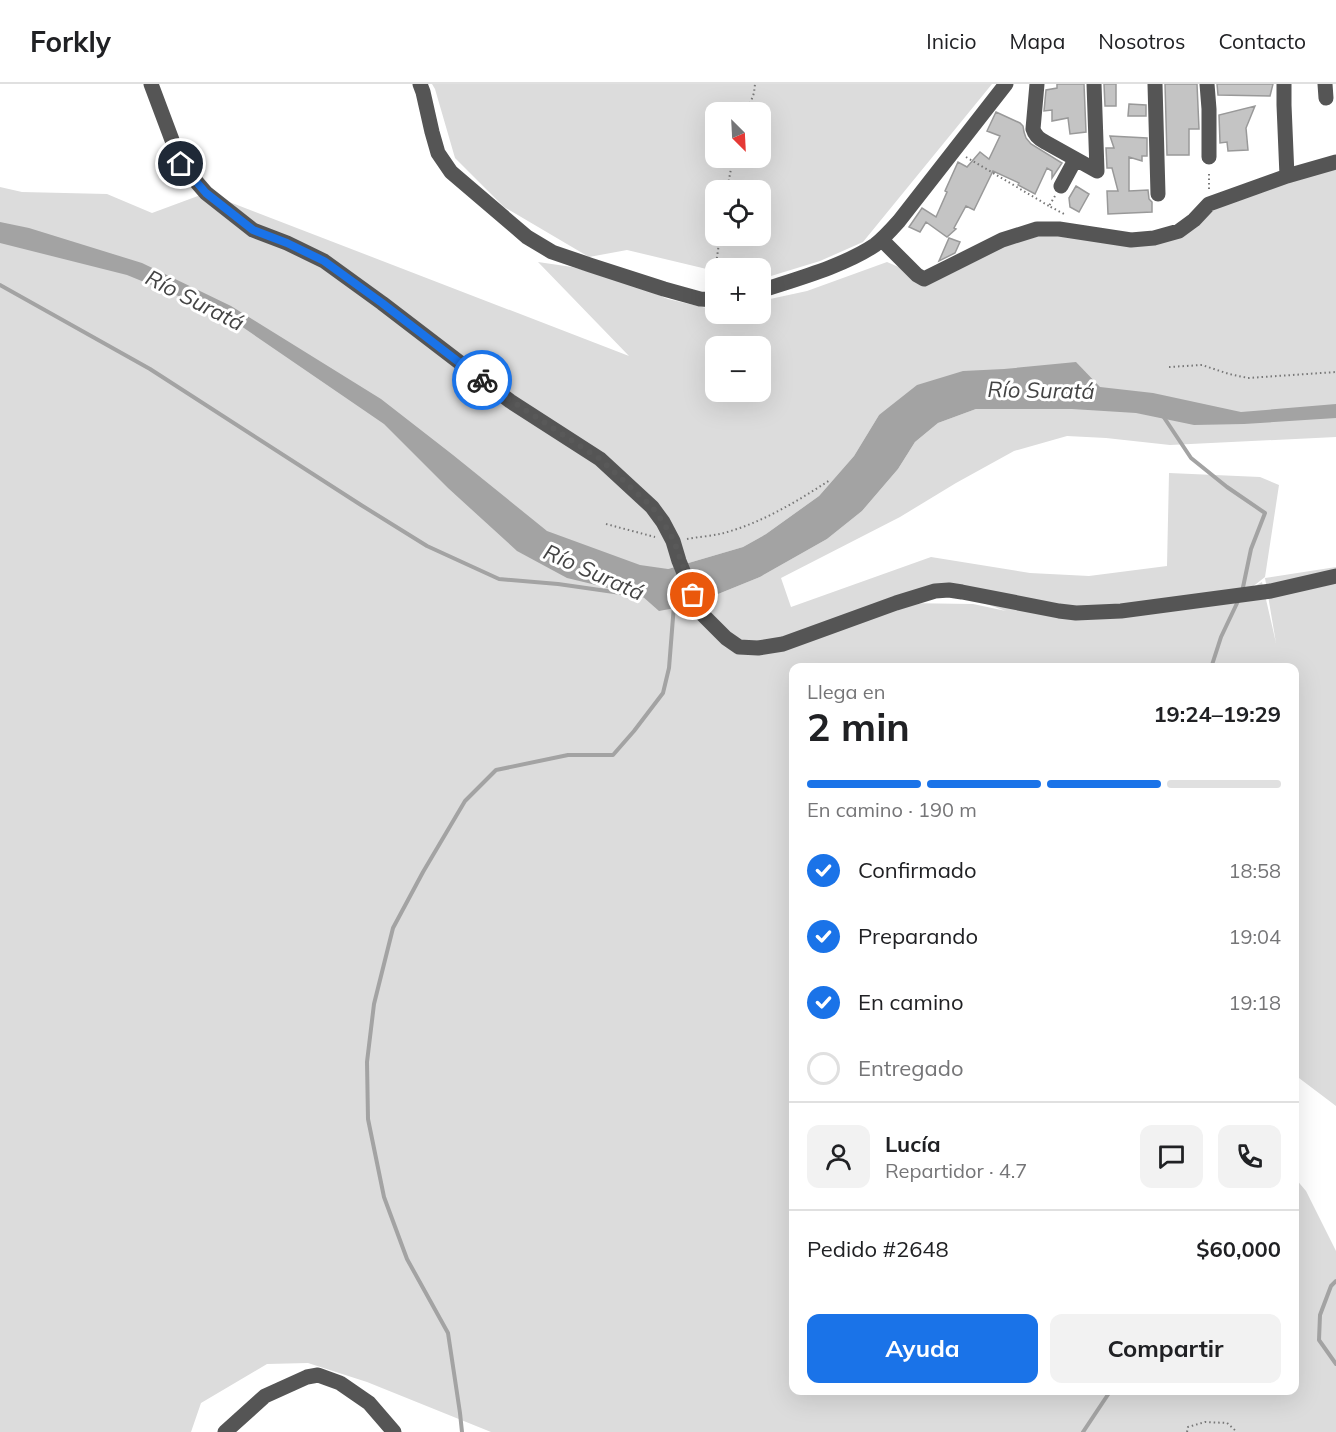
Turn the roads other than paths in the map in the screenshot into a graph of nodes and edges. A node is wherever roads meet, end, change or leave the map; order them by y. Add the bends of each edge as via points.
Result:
1 (151, 84) edge
2 (420, 84) edge
3 (1006, 84) edge
4 (1037, 84) edge
5 (1094, 84) edge
6 (1155, 84) edge
7 (1207, 84) edge
8 (1284, 84) edge
9 (1209, 157) road end
10 (1075, 160) junction
11 (1336, 162) edge
12 (1287, 176) junction
13 (1061, 186) road end
14 (1158, 194) dead end
15 (882, 240) junction
16 (771, 287) edge
17 (705, 298) edge
18 (1336, 576) edge
19 (225, 1432) edge
20 (394, 1432) edge

1 - 18 street via 181,164 206,193 253,230 324,261 510,400 600,459 652,507 674,541 700,612 739,647 783,644 935,591 983,595 1076,613 1121,611 1271,591
2 - 17 street via 438,153 451,172 527,237 552,252 664,289
3 - 15 street
4 - 10 street via 1035,134
5 - 10 street via 1097,171
6 - 14 street
7 - 9 street
8 - 12 street
10 - 13 street
11 - 12 street
12 - 15 street via 1209,204 1179,231 1131,240 1037,229 1002,240 924,279
15 - 16 street via 840,263
19 - 20 street via 265,1396 318,1375 340,1383 369,1403

